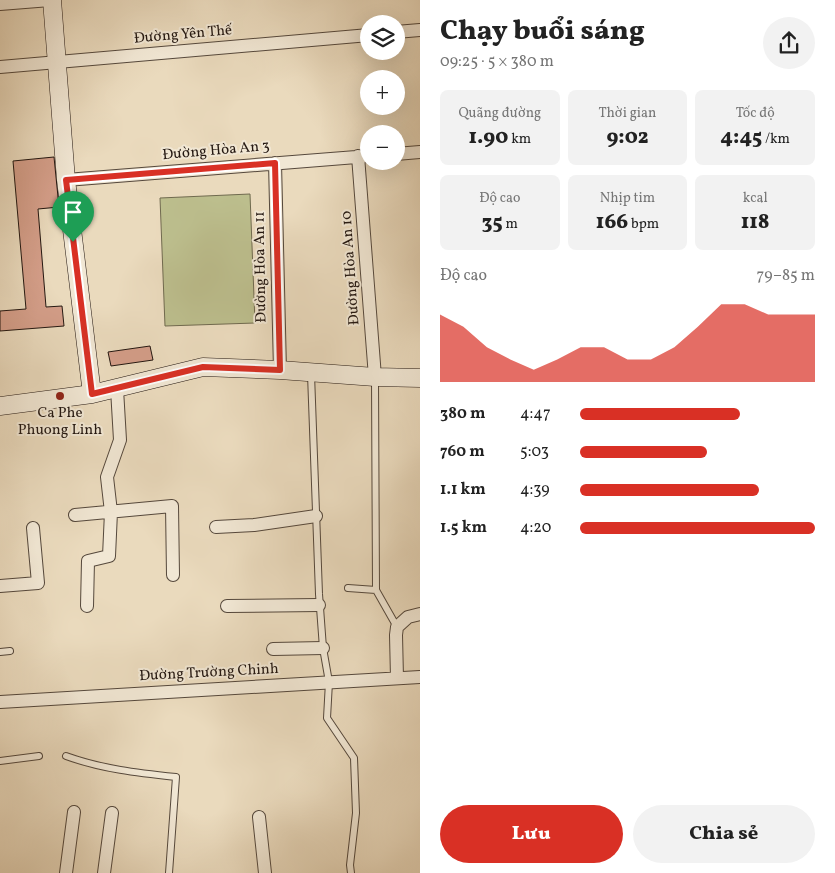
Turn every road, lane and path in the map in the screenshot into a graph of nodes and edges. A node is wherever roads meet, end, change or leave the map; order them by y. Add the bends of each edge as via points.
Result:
1 (0, 4) edge
2 (52, 6) edge
3 (420, 30) edge
4 (405, 31) edge
5 (360, 36) edge
6 (56, 62) junction
7 (0, 67) edge
8 (420, 152) edge
9 (405, 153) edge
10 (360, 156) edge
11 (275, 163) junction
12 (365, 170) edge
13 (66, 180) junction
14 (280, 370) junction
15 (311, 373) junction
16 (375, 378) junction
17 (420, 378) edge
18 (117, 389) junction
19 (92, 394) junction
20 (0, 406) edge
21 (111, 512) junction
22 (75, 515) dead end
23 (316, 516) junction
24 (216, 527) dead end
25 (33, 528) dead end
26 (173, 575) dead end
27 (0, 586) edge
28 (348, 588) dead end
29 (376, 590) junction
30 (320, 605) junction
31 (87, 606) dead end
32 (227, 606) dead end
33 (420, 614) edge
34 (397, 627) junction
35 (323, 648) junction
36 (273, 649) dead end
37 (10, 651) dead end
38 (0, 652) edge
39 (420, 676) edge
40 (397, 678) junction
41 (329, 682) junction
42 (0, 702) edge
43 (39, 756) dead end
44 (66, 756) dead end
45 (0, 761) edge
46 (74, 812) dead end
47 (112, 813) dead end
48 (259, 817) dead end
49 (66, 873) edge
50 (104, 873) edge
51 (169, 873) edge
52 (265, 873) edge
53 (351, 873) edge

1 - 2 street
2 - 6 street
3 - 4 street
5 - 6 street, Đường Yên Thế
6 - 7 street, Đường Yên Thế
6 - 13 street
8 - 9 street
10 - 11 street, Đường Hòa An 3
11 - 13 street, Đường Hòa An 3
11 - 14 street, Đường Hòa An 11
12 - 16 street, Đường Hòa An 10
13 - 19 street
14 - 15 street
14 - 18 street via 203,367
15 - 16 street
15 - 23 lane
16 - 17 street
16 - 29 lane
18 - 19 street
18 - 21 street via 120,440 107,477
19 - 20 street
21 - 22 street
21 - 26 street via 172,506
21 - 31 street via 109,556 88,561
23 - 24 street
23 - 30 lane
25 - 27 street via 38,583
28 - 29 lane
29 - 34 lane
30 - 32 street
30 - 35 lane
33 - 34 street via 408,617
34 - 40 street
35 - 36 street
35 - 41 lane
37 - 38 lane
39 - 40 street, Đường Trường Chinh
40 - 41 street, Đường Trường Chinh
41 - 42 street, Đường Trường Chinh
41 - 53 lane via 327,718 354,758 356,813
43 - 45 lane
44 - 51 lane via 122,771 176,777
46 - 49 street
47 - 50 street
48 - 52 street

